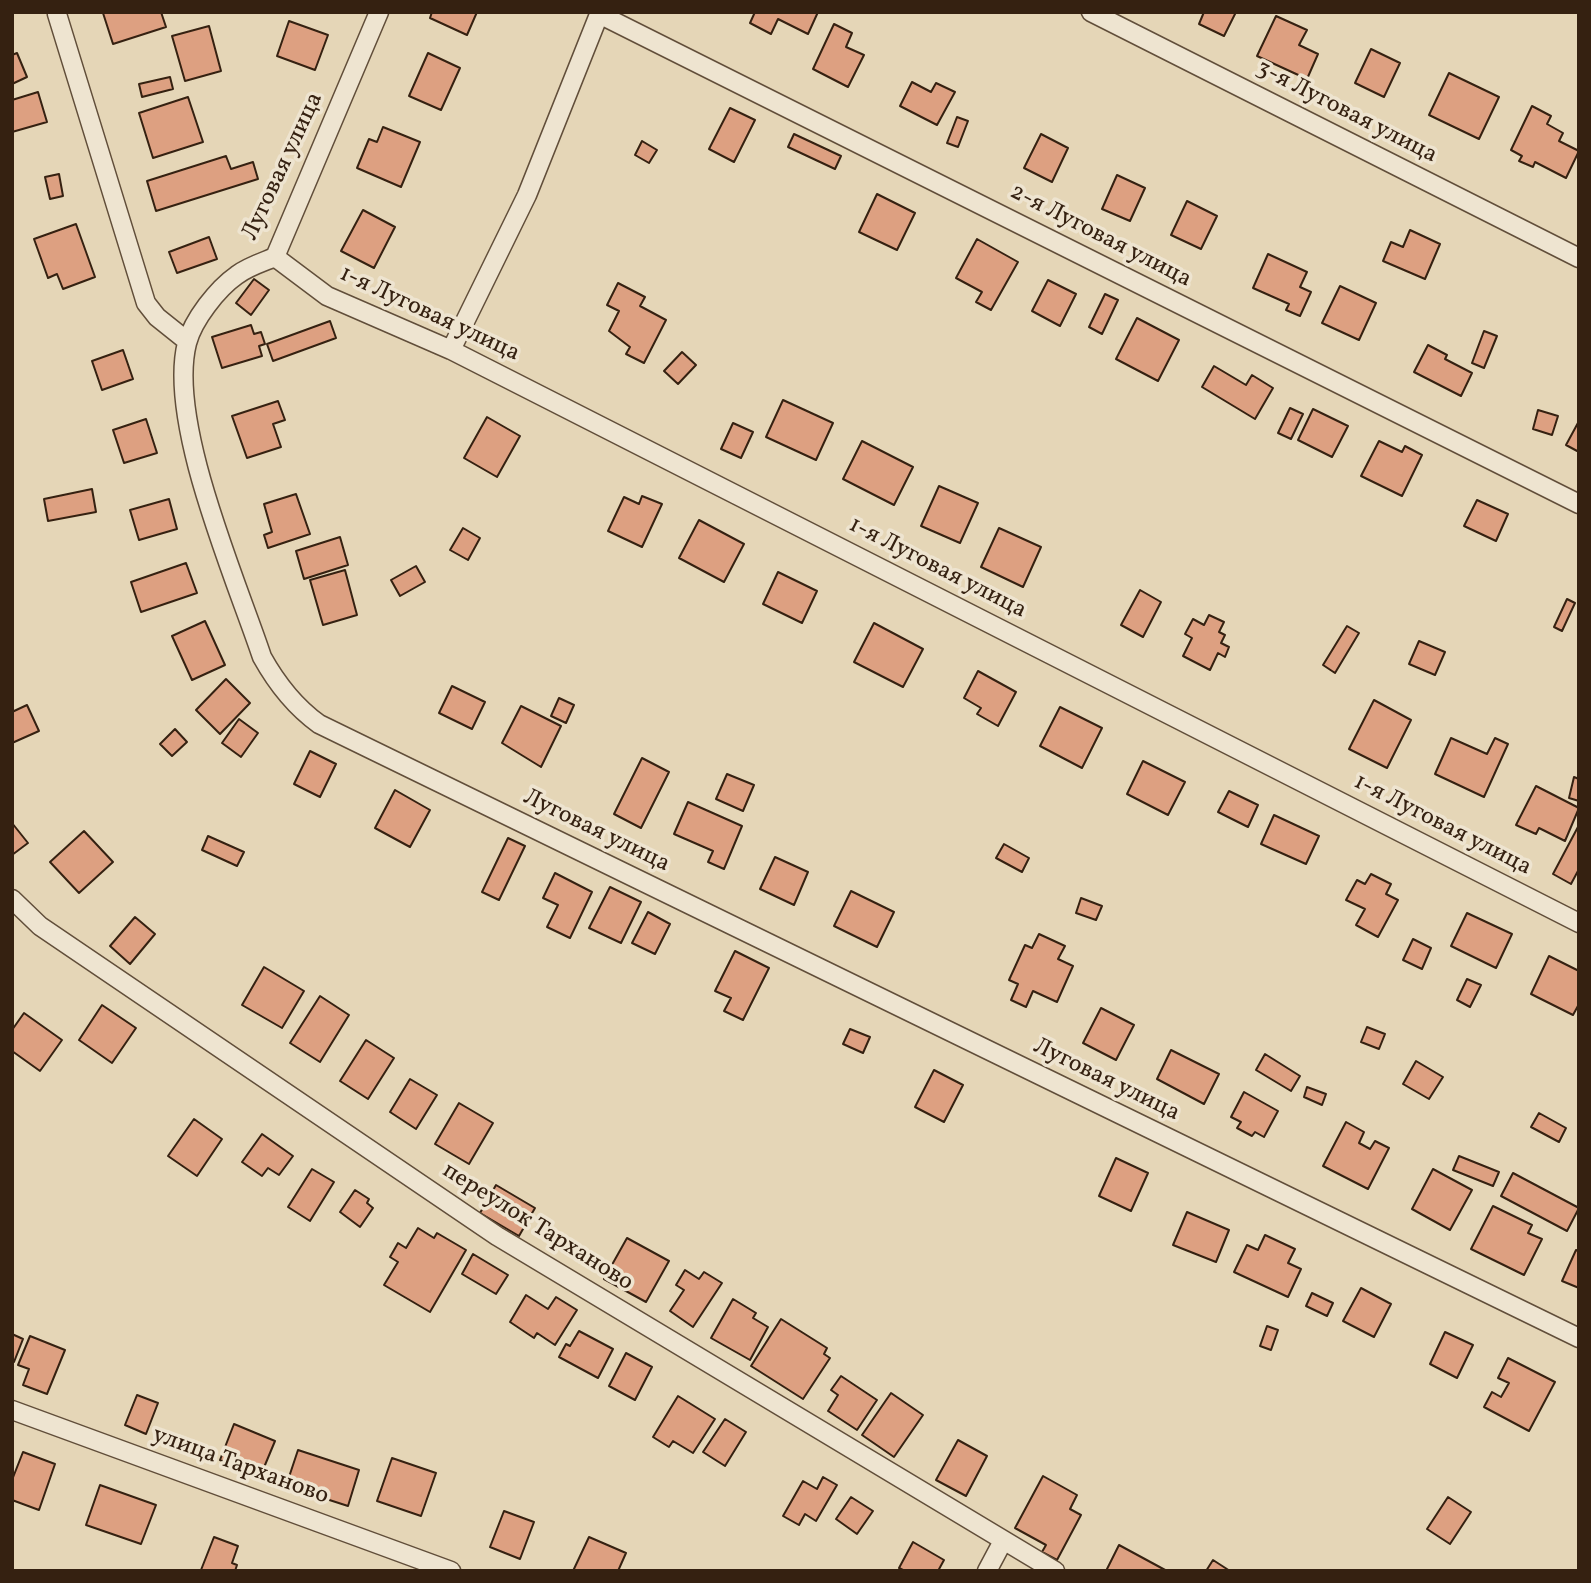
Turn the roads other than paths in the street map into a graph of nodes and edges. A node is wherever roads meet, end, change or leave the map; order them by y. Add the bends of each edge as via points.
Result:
1 (379, 12) edge
2 (1091, 12) edge
3 (599, 13) edge
4 (57, 14) edge
5 (275, 257) junction
6 (1579, 258) edge
7 (187, 341) junction
8 (451, 350) junction
9 (1579, 504) edge
10 (12, 899) edge
11 (1579, 923) edge
12 (1579, 1338) edge
13 (12, 1410) edge
14 (1003, 1541) junction
15 (451, 1571) edge
16 (987, 1571) edge
17 (1055, 1571) edge

1 - 5 street, Луговая улица
2 - 6 street, 3-я Луговая улица
3 - 8 street via 527,195
3 - 9 street, 2-я Луговая улица
4 - 7 street via 146,303
5 - 7 street, Луговая улица via 237,275 205,308
5 - 8 street, 1-я Луговая улица via 327,296
7 - 12 street, Луговая улица via 182,377 200,475 262,656 301,711 319,724
8 - 11 street, 1-я Луговая улица
10 - 14 street, переулок Тарханово via 40,926 497,1236
13 - 15 street, улица Тарханово
14 - 16 street
14 - 17 street, переулок Тарханово

